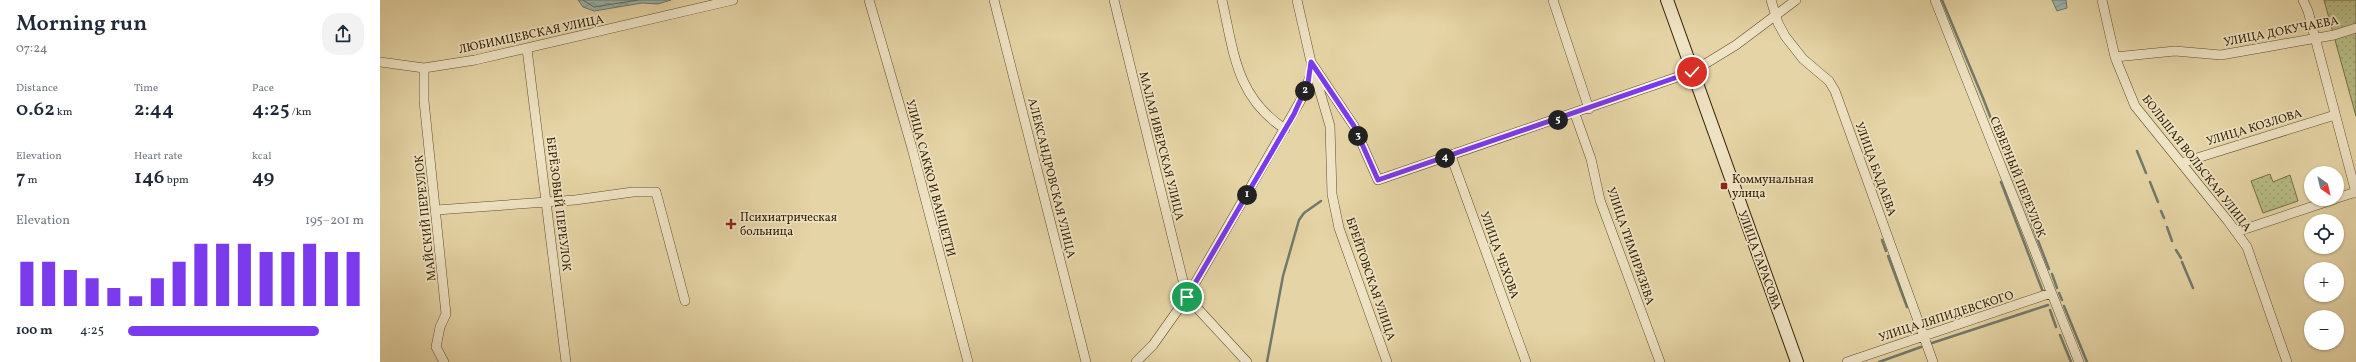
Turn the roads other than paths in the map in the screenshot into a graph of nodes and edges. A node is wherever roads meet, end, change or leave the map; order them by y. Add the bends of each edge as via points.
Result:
1 (733, 0) edge
2 (869, 0) edge
3 (994, 0) edge
4 (1114, 0) edge
5 (1222, 0) edge
6 (1297, 0) edge
7 (1553, 0) edge
8 (1667, 0) edge
9 (1771, 0) edge
10 (1796, 0) edge
11 (1935, 0) edge
12 (2102, 0) edge
13 (2303, 0) edge
14 (1776, 16) junction
15 (2356, 28) edge
16 (2315, 37) junction
17 (527, 48) junction
18 (2115, 57) junction
19 (380, 62) edge
20 (1311, 62) junction
21 (424, 68) junction
22 (1692, 72) junction
23 (1589, 109) junction
24 (1575, 114) junction
25 (2335, 115) junction
26 (1285, 129) junction
27 (1451, 156) junction
28 (2181, 163) junction
29 (2356, 192) edge
30 (2344, 196) edge
31 (547, 202) junction
32 (2315, 206) edge
33 (436, 210) junction
34 (2236, 232) junction
35 (2051, 293) junction
36 (1187, 297) junction
37 (685, 301) dead end
38 (1924, 337) junction
39 (444, 362) edge
40 (566, 362) edge
41 (968, 362) edge
42 (1086, 362) edge
43 (1136, 362) edge
44 (1247, 362) edge
45 (1387, 362) edge
46 (1526, 362) edge
47 (1660, 362) edge
48 (1797, 362) edge
49 (1847, 362) edge
50 (1933, 362) edge
51 (2079, 362) edge
52 (2288, 362) edge

1 - 17 street, ЛЮБИМЦЕВСКАЯ УЛИЦА
2 - 41 street, УЛИЦА САККО И ВАНЦЕТТИ via 912,148
3 - 42 street, АЛЕКСАНДРОВСКАЯ УЛИЦА
4 - 36 street, МАЛАЯ ИВЕРСКАЯ УЛИЦА
5 - 26 street via 1237,68 1250,96 1261,112
6 - 20 street, БРЕЙТОВСКАЯ УЛИЦА
7 - 23 street
8 - 22 street, УЛИЦА ТАРАСОВА
9 - 14 street, УЛИЦА БАДАЕВА
10 - 14 street
11 - 35 street, СЕВЕРНЫЙ ПЕРЕУЛОК
12 - 18 street, БОЛЬШАЯ ВОЛЬСКАЯ УЛИЦА
13 - 16 street
14 - 22 street
14 - 38 street, УЛИЦА БАДАЕВА via 1779,27 1803,58 1829,81 1835,91
15 - 16 street, УЛИЦА ДОКУЧАЕВА via 2334,35
16 - 18 street, УЛИЦА ДОКУЧАЕВА via 2221,55 2175,51
16 - 25 street
17 - 21 street, ЛЮБИМЦЕВСКАЯ УЛИЦА
17 - 31 street, БЕРЁЗОВЫЙ ПЕРЕУЛОК
18 - 28 street, БОЛЬШАЯ ВОЛЬСКАЯ УЛИЦА via 2135,106
19 - 21 street, ЛЮБИМЦЕВСКАЯ УЛИЦА
20 - 26 street via 1302,98
20 - 27 street via 1354,126 1378,180
20 - 45 street, БРЕЙТОВСКАЯ УЛИЦА via 1330,126 1332,194 1339,228
21 - 33 street, МАЙСКИЙ ПЕРЕУЛОК via 424,100
22 - 23 street
22 - 48 street, УЛИЦА ТАРАСОВА
23 - 24 street
24 - 27 street
24 - 47 street, УЛИЦА ТИМИРЯЗЕВА via 1591,159 1600,200
25 - 28 street, УЛИЦА КОЗЛОВА
25 - 29 street
26 - 36 street
27 - 46 street, УЛИЦА ЧЕХОВА
28 - 34 street, БОЛЬШАЯ ВОЛЬСКАЯ УЛИЦА
29 - 30 street
31 - 33 street
31 - 37 street via 633,192 656,192
31 - 40 street, БЕРЁЗОВЫЙ ПЕРЕУЛОК
32 - 34 street
33 - 39 street, МАЙСКИЙ ПЕРЕУЛОК via 446,314 436,347
34 - 52 street, БОЛЬШАЯ ВОЛЬСКАЯ УЛИЦА via 2251,257
35 - 38 street, УЛИЦА ЛЯПИДЕВСКОГО
35 - 51 street, СЕВЕРНЫЙ ПЕРЕУЛОК
36 - 43 street via 1153,345
36 - 44 street
38 - 49 street, УЛИЦА ЛЯПИДЕВСКОГО
38 - 50 street, УЛИЦА БАДАЕВА

